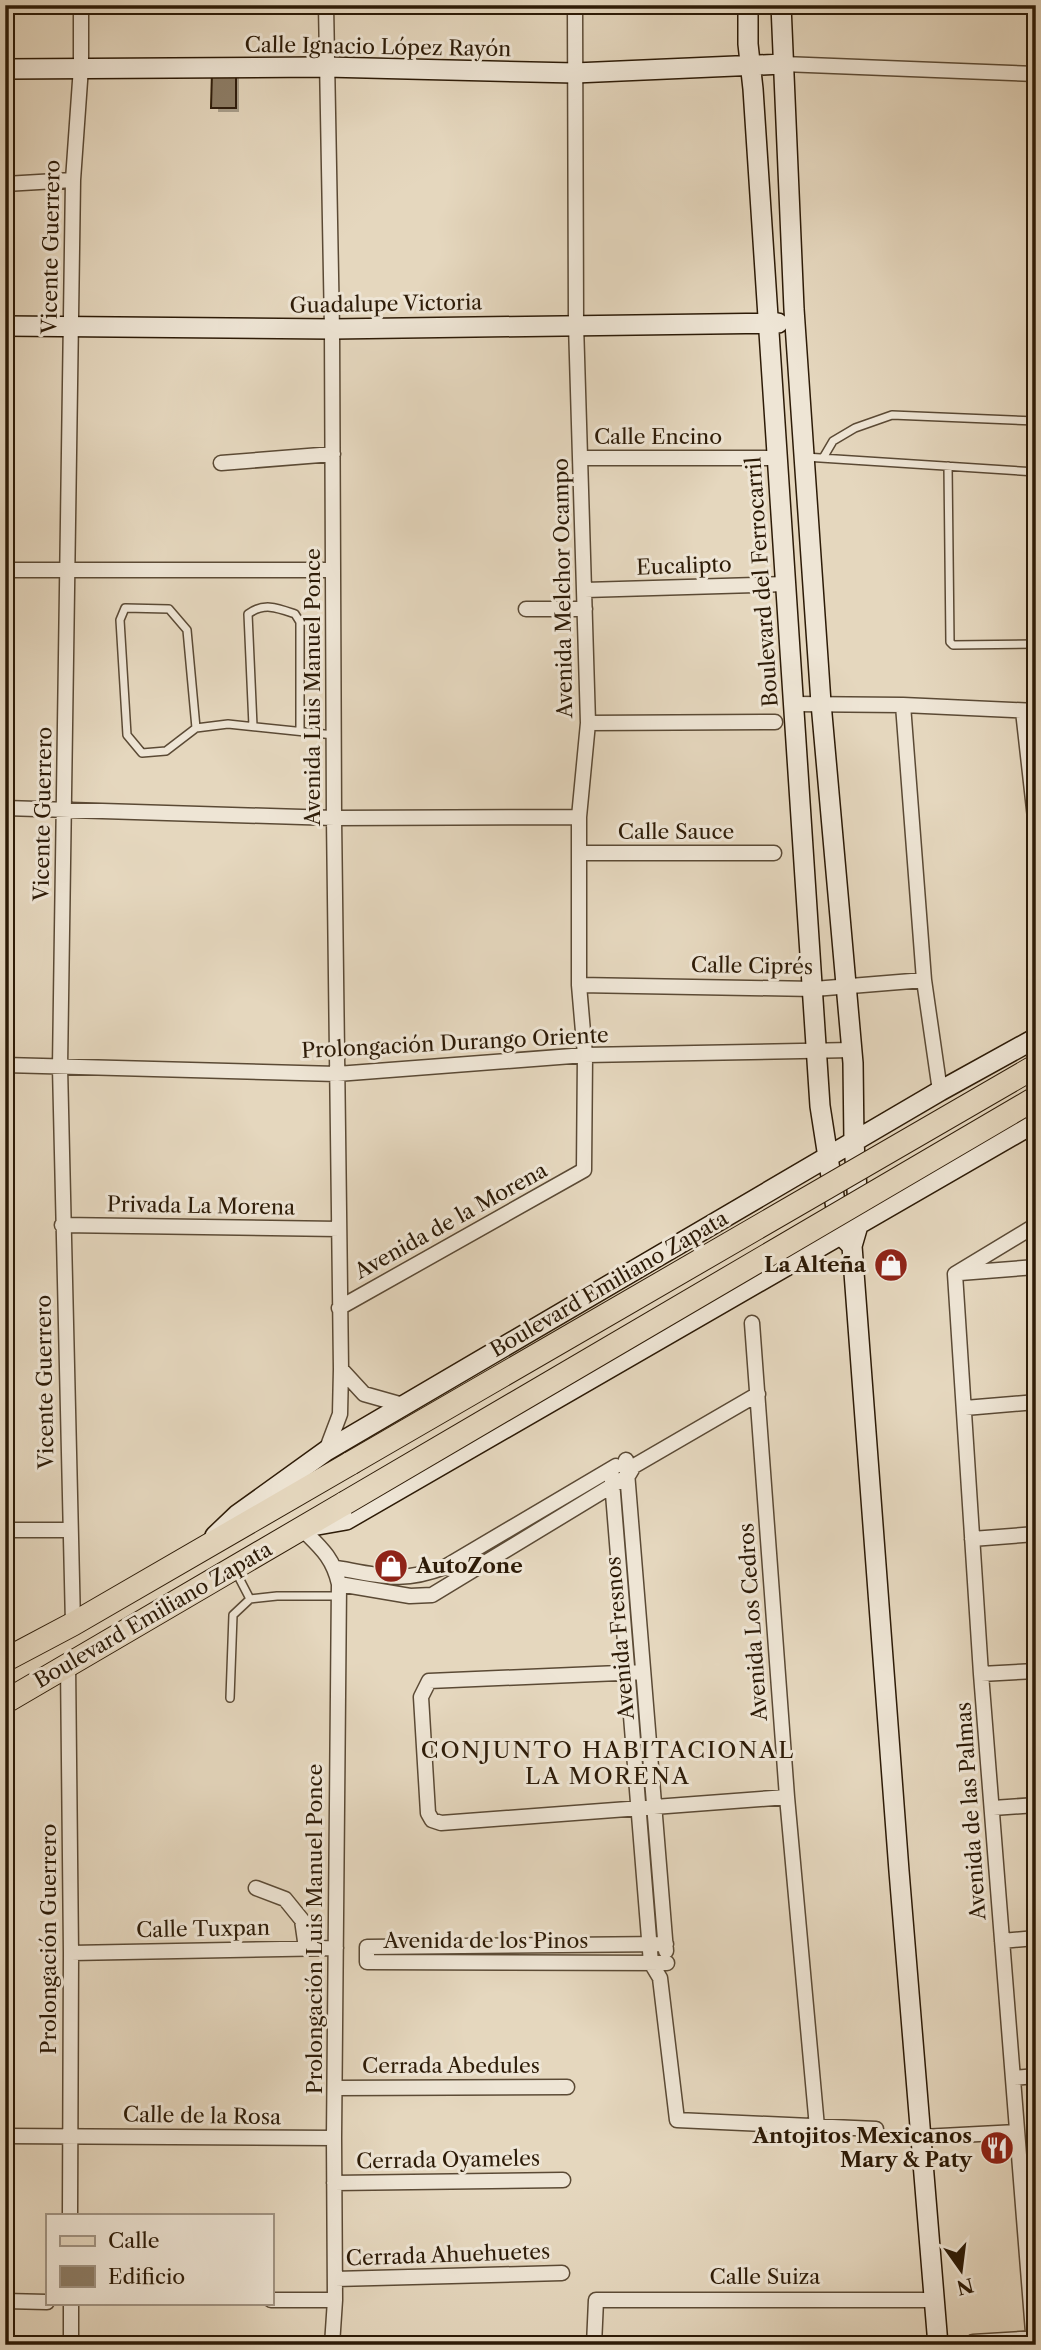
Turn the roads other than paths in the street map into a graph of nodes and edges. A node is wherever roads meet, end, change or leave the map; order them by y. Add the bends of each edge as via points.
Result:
1 (80, 5) edge
2 (326, 5) edge
3 (575, 5) edge
4 (748, 5) edge
5 (782, 5) edge
6 (783, 64) junction
7 (750, 65) junction
8 (326, 67) junction
9 (80, 68) junction
10 (5, 69) edge
11 (575, 73) junction
12 (1036, 74) edge
13 (72, 180) junction
14 (5, 184) edge
15 (795, 322) junction
16 (767, 323) junction
17 (576, 324) junction
18 (5, 326) edge
19 (70, 326) junction
20 (332, 329) junction
21 (1036, 421) edge
22 (333, 454) junction
23 (814, 457) junction
24 (581, 458) junction
25 (778, 458) junction
26 (221, 463) dead end
27 (948, 466) junction
28 (1036, 472) edge
29 (5, 570) edge
30 (67, 570) junction
31 (333, 570) junction
32 (813, 583) junction
33 (785, 584) junction
34 (585, 590) junction
35 (526, 609) dead end
36 (585, 609) junction
37 (1036, 644) edge
38 (821, 703) junction
39 (793, 704) junction
40 (903, 705) junction
41 (1030, 711) edge
42 (775, 722) dead end
43 (589, 723) junction
44 (253, 726) junction
45 (196, 727) junction
46 (300, 730) junction
47 (334, 735) junction
48 (5, 808) edge
49 (64, 809) junction
50 (579, 817) junction
51 (334, 818) junction
52 (1036, 827) edge
53 (579, 853) junction
54 (774, 853) dead end
55 (924, 980) junction
56 (579, 985) junction
57 (846, 985) junction
58 (814, 989) junction
59 (1036, 1038) edge
60 (852, 1050) junction
61 (818, 1051) junction
62 (585, 1055) junction
63 (5, 1065) edge
64 (1036, 1066) edge
65 (60, 1067) junction
66 (337, 1074) junction
67 (940, 1091) junction
68 (1036, 1098) edge
69 (1036, 1122) edge
70 (853, 1142) junction
71 (828, 1156) junction
72 (584, 1170) joint
73 (859, 1222) junction
74 (62, 1225) junction
75 (1036, 1225) edge
76 (339, 1229) junction
77 (846, 1240) junction
78 (1036, 1267) edge
79 (955, 1274) junction
80 (340, 1308) junction
81 (752, 1323) dead end
82 (341, 1369) junction
83 (758, 1394) junction
84 (1036, 1402) edge
85 (403, 1405) junction
86 (965, 1408) junction
87 (326, 1451) junction
88 (629, 1468) junction
89 (611, 1469) junction
90 (613, 1485) junction
91 (301, 1528) junction
92 (5, 1530) edge
93 (70, 1530) junction
94 (1036, 1534) edge
95 (972, 1539) junction
96 (197, 1552) junction
97 (233, 1567) junction
98 (336, 1568) junction
99 (338, 1590) junction
100 (250, 1599) junction
101 (73, 1624) junction
102 (5, 1660) edge
103 (68, 1663) junction
104 (1036, 1671) edge
105 (643, 1672) junction
106 (628, 1673) junction
107 (981, 1674) junction
108 (230, 1698) dead end
109 (5, 1702) edge
110 (787, 1797) junction
111 (1036, 1805) edge
112 (655, 1807) junction
113 (638, 1808) junction
114 (993, 1808) junction
115 (256, 1888) dead end
116 (1036, 1938) edge
117 (1002, 1941) junction
118 (666, 1944) junction
119 (649, 1945) junction
120 (306, 1948) junction
121 (336, 1948) junction
122 (71, 1953) junction
123 (651, 1963) junction
124 (667, 1963) junction
125 (660, 1978) junction
126 (1036, 2076) edge
127 (1014, 2078) junction
128 (567, 2087) dead end
129 (335, 2088) junction
130 (817, 2127) junction
131 (876, 2129) dead end
132 (1017, 2132) junction
133 (69, 2135) junction
134 (5, 2136) edge
135 (922, 2137) junction
136 (334, 2138) junction
137 (563, 2180) dead end
138 (334, 2183) junction
139 (1029, 2204) edge
140 (70, 2214) edge
141 (562, 2273) dead end
142 (335, 2279) junction
143 (273, 2300) edge
144 (335, 2300) junction
145 (935, 2300) junction
146 (5, 2301) edge
147 (46, 2301) edge
148 (71, 2304) edge
149 (1034, 2340) edge
150 (973, 2342) dead end
151 (71, 2345) edge
152 (332, 2345) edge
153 (594, 2345) edge
154 (938, 2345) edge

1 - 9 street, Vicente Guerrero
2 - 8 street, Avenida Luis Manuel Ponce
3 - 11 street, Avenida Melchor Ocampo
4 - 7 street, Boulevard del Ferrocarril
5 - 6 street
6 - 7 street, Calle Ignacio López Rayón
6 - 12 street
6 - 15 street
7 - 11 street, Calle Ignacio López Rayón
7 - 16 street, Boulevard del Ferrocarril
8 - 9 street, Calle Ignacio López Rayón
8 - 11 street, Calle Ignacio López Rayón
8 - 20 street, Avenida Luis Manuel Ponce
9 - 10 street, Calle Ignacio López Rayón
9 - 13 street, Vicente Guerrero
11 - 17 street, Avenida Melchor Ocampo
13 - 14 street
13 - 19 street, Vicente Guerrero
15 - 16 street, Guadalupe Victoria
15 - 23 street
16 - 17 street, Guadalupe Victoria
16 - 25 street, Boulevard del Ferrocarril
17 - 20 street, Guadalupe Victoria
17 - 24 street, Avenida Melchor Ocampo
18 - 19 street, Guadalupe Victoria
19 - 20 street, Guadalupe Victoria
19 - 30 street, Vicente Guerrero
20 - 22 street, Avenida Luis Manuel Ponce
21 - 23 lane via 892,415 855,428
22 - 26 street
22 - 31 street, Avenida Luis Manuel Ponce
23 - 25 street
23 - 27 lane
23 - 32 street
24 - 25 street, Calle Encino
24 - 34 street, Avenida Melchor Ocampo
25 - 33 street, Boulevard del Ferrocarril
27 - 28 lane
27 - 37 lane via 950,642
29 - 30 street
30 - 31 street
30 - 49 street, Vicente Guerrero
31 - 47 street, Avenida Luis Manuel Ponce
32 - 33 street
32 - 38 street
33 - 34 street, Eucalipto
33 - 39 street, Boulevard del Ferrocarril
34 - 36 street, Avenida Melchor Ocampo
35 - 36 street
36 - 43 street, Avenida Melchor Ocampo
38 - 39 street
38 - 40 street
38 - 57 street
39 - 58 street, Boulevard del Ferrocarril
40 - 41 street
40 - 55 street
41 - 52 street
42 - 43 street
43 - 50 street, Avenida Melchor Ocampo
44 - 45 lane
44 - 46 lane
44 - 46 lane via 248,614 274,607 295,614 300,622
45 - 45 lane via 187,630 169,609 125,608 120,620 127,736 142,753 166,751
46 - 47 lane
47 - 51 street, Avenida Luis Manuel Ponce
48 - 49 street
49 - 51 street
49 - 65 street, Vicente Guerrero
50 - 51 street
50 - 53 street, Avenida Melchor Ocampo
51 - 66 street, Avenida Luis Manuel Ponce
53 - 54 street, Calle Sauce
53 - 56 street, Avenida Melchor Ocampo
55 - 57 street, Calle Ciprés
55 - 67 street
56 - 58 street, Calle Ciprés
56 - 62 street, Avenida Melchor Ocampo
57 - 58 street, Calle Ciprés
57 - 60 street
58 - 61 street, Boulevard del Ferrocarril
59 - 67 street, Boulevard Emiliano Zapata
60 - 61 street, Prolongación Durango Oriente
60 - 70 street
61 - 62 street, Prolongación Durango Oriente
61 - 71 street, Boulevard del Ferrocarril
62 - 66 street, Prolongación Durango Oriente
62 - 72 street, Avenida Melchor Ocampo
63 - 65 street, Prolongación Durango Oriente
64 - 96 main road, Boulevard Emiliano Zapata, bridge
65 - 66 street, Prolongación Durango Oriente
65 - 74 street, Vicente Guerrero
66 - 76 street, Avenida Luis Manuel Ponce
67 - 70 street, Boulevard Emiliano Zapata
68 - 91 main road, Boulevard Emiliano Zapata, bridge
69 - 73 street
70 - 71 street, Boulevard Emiliano Zapata
70 - 73 street
71 - 77 street, Boulevard del Ferrocarril
71 - 85 street, Boulevard Emiliano Zapata
72 - 80 street, Avenida de la Morena
73 - 77 street
74 - 76 street, Privada La Morena
74 - 93 street, Vicente Guerrero
75 - 79 street
76 - 80 street, Avenida Luis Manuel Ponce
77 - 91 street, Boulevard Emiliano Zapata via 346,1520
77 - 135 street, Boulevard del Ferrocarril
78 - 79 street
79 - 86 street, Avenida de las Palmas
80 - 82 street, Avenida Luis Manuel Ponce
81 - 83 street, Avenida Los Cedros
82 - 85 street via 364,1394
82 - 87 street, Avenida Luis Manuel Ponce via 340,1414
83 - 88 street
83 - 110 street, Avenida Los Cedros
84 - 86 street
85 - 87 street, Boulevard Emiliano Zapata
86 - 95 street, Avenida de las Palmas
87 - 96 street, Boulevard Emiliano Zapata via 237,1515
88 - 89 street
88 - 90 street
88 - 105 street, Avenida Fresnos
89 - 90 street, Avenida Fresnos
89 - 98 street via 445,1567 421,1576 398,1579
90 - 99 street via 432,1595
90 - 106 street, Avenida Fresnos
91 - 97 main road, Boulevard Emiliano Zapata
91 - 98 street, Prolongación Luis Manuel Ponce
92 - 93 street
93 - 101 street, Vicente Guerrero
94 - 95 street
95 - 107 street, Avenida de las Palmas
96 - 101 main road, Boulevard Emiliano Zapata
97 - 100 lane
97 - 103 main road, Boulevard Emiliano Zapata
98 - 99 street, Prolongación Luis Manuel Ponce
99 - 100 lane
99 - 121 street, Prolongación Luis Manuel Ponce
100 - 108 lane via 233,1615
101 - 102 main road, Boulevard Emiliano Zapata
103 - 109 main road, Boulevard Emiliano Zapata
103 - 122 street, Prolongación Guerrero
104 - 107 street
105 - 106 street
105 - 112 street, Avenida Fresnos
106 - 113 street, Avenida Fresnos
106 - 113 street via 429,1681 421,1697 428,1813 441,1823
107 - 114 street, Avenida de las Palmas
110 - 112 street
110 - 130 street, Avenida Los Cedros
111 - 114 street
112 - 113 street
112 - 118 street, Avenida Fresnos
113 - 119 street, Avenida Fresnos
114 - 117 street, Avenida de las Palmas
115 - 120 street via 285,1899 302,1920
116 - 117 street
117 - 127 street, Avenida de las Palmas
118 - 119 street, Avenida de los Pinos
118 - 124 street, Avenida Fresnos
119 - 123 street, Avenida Fresnos
119 - 123 street, Avenida de los Pinos via 367,1947 367,1962
120 - 121 street, Calle Tuxpan
120 - 122 street, Calle Tuxpan
121 - 129 street, Prolongación Luis Manuel Ponce
122 - 133 street, Prolongación Guerrero
123 - 124 street, Avenida de los Pinos
123 - 125 street, Avenida Fresnos
124 - 125 street, Avenida Fresnos
125 - 130 street, Avenida Fresnos via 677,2120
126 - 127 street
127 - 132 street, Avenida de las Palmas
128 - 129 street, Cerrada Abedules
129 - 136 street, Prolongación Luis Manuel Ponce
130 - 131 street
132 - 135 street
132 - 139 street, Avenida de las Palmas
133 - 134 street
133 - 136 street, Calle de la Rosa
133 - 140 street, Prolongación Guerrero
135 - 145 street, Boulevard del Ferrocarril
136 - 138 street, Prolongación Luis Manuel Ponce
137 - 138 street, Cerrada Oyameles
138 - 142 street, Prolongación Luis Manuel Ponce
139 - 149 street, Avenida de las Palmas
141 - 142 street, Cerrada Ahuehuetes
142 - 144 street, Prolongación Luis Manuel Ponce
143 - 144 street
144 - 152 street, Prolongación Luis Manuel Ponce
145 - 153 street, Calle Suiza via 596,2300
145 - 154 street, Boulevard del Ferrocarril
146 - 147 street
148 - 151 street
149 - 150 street

